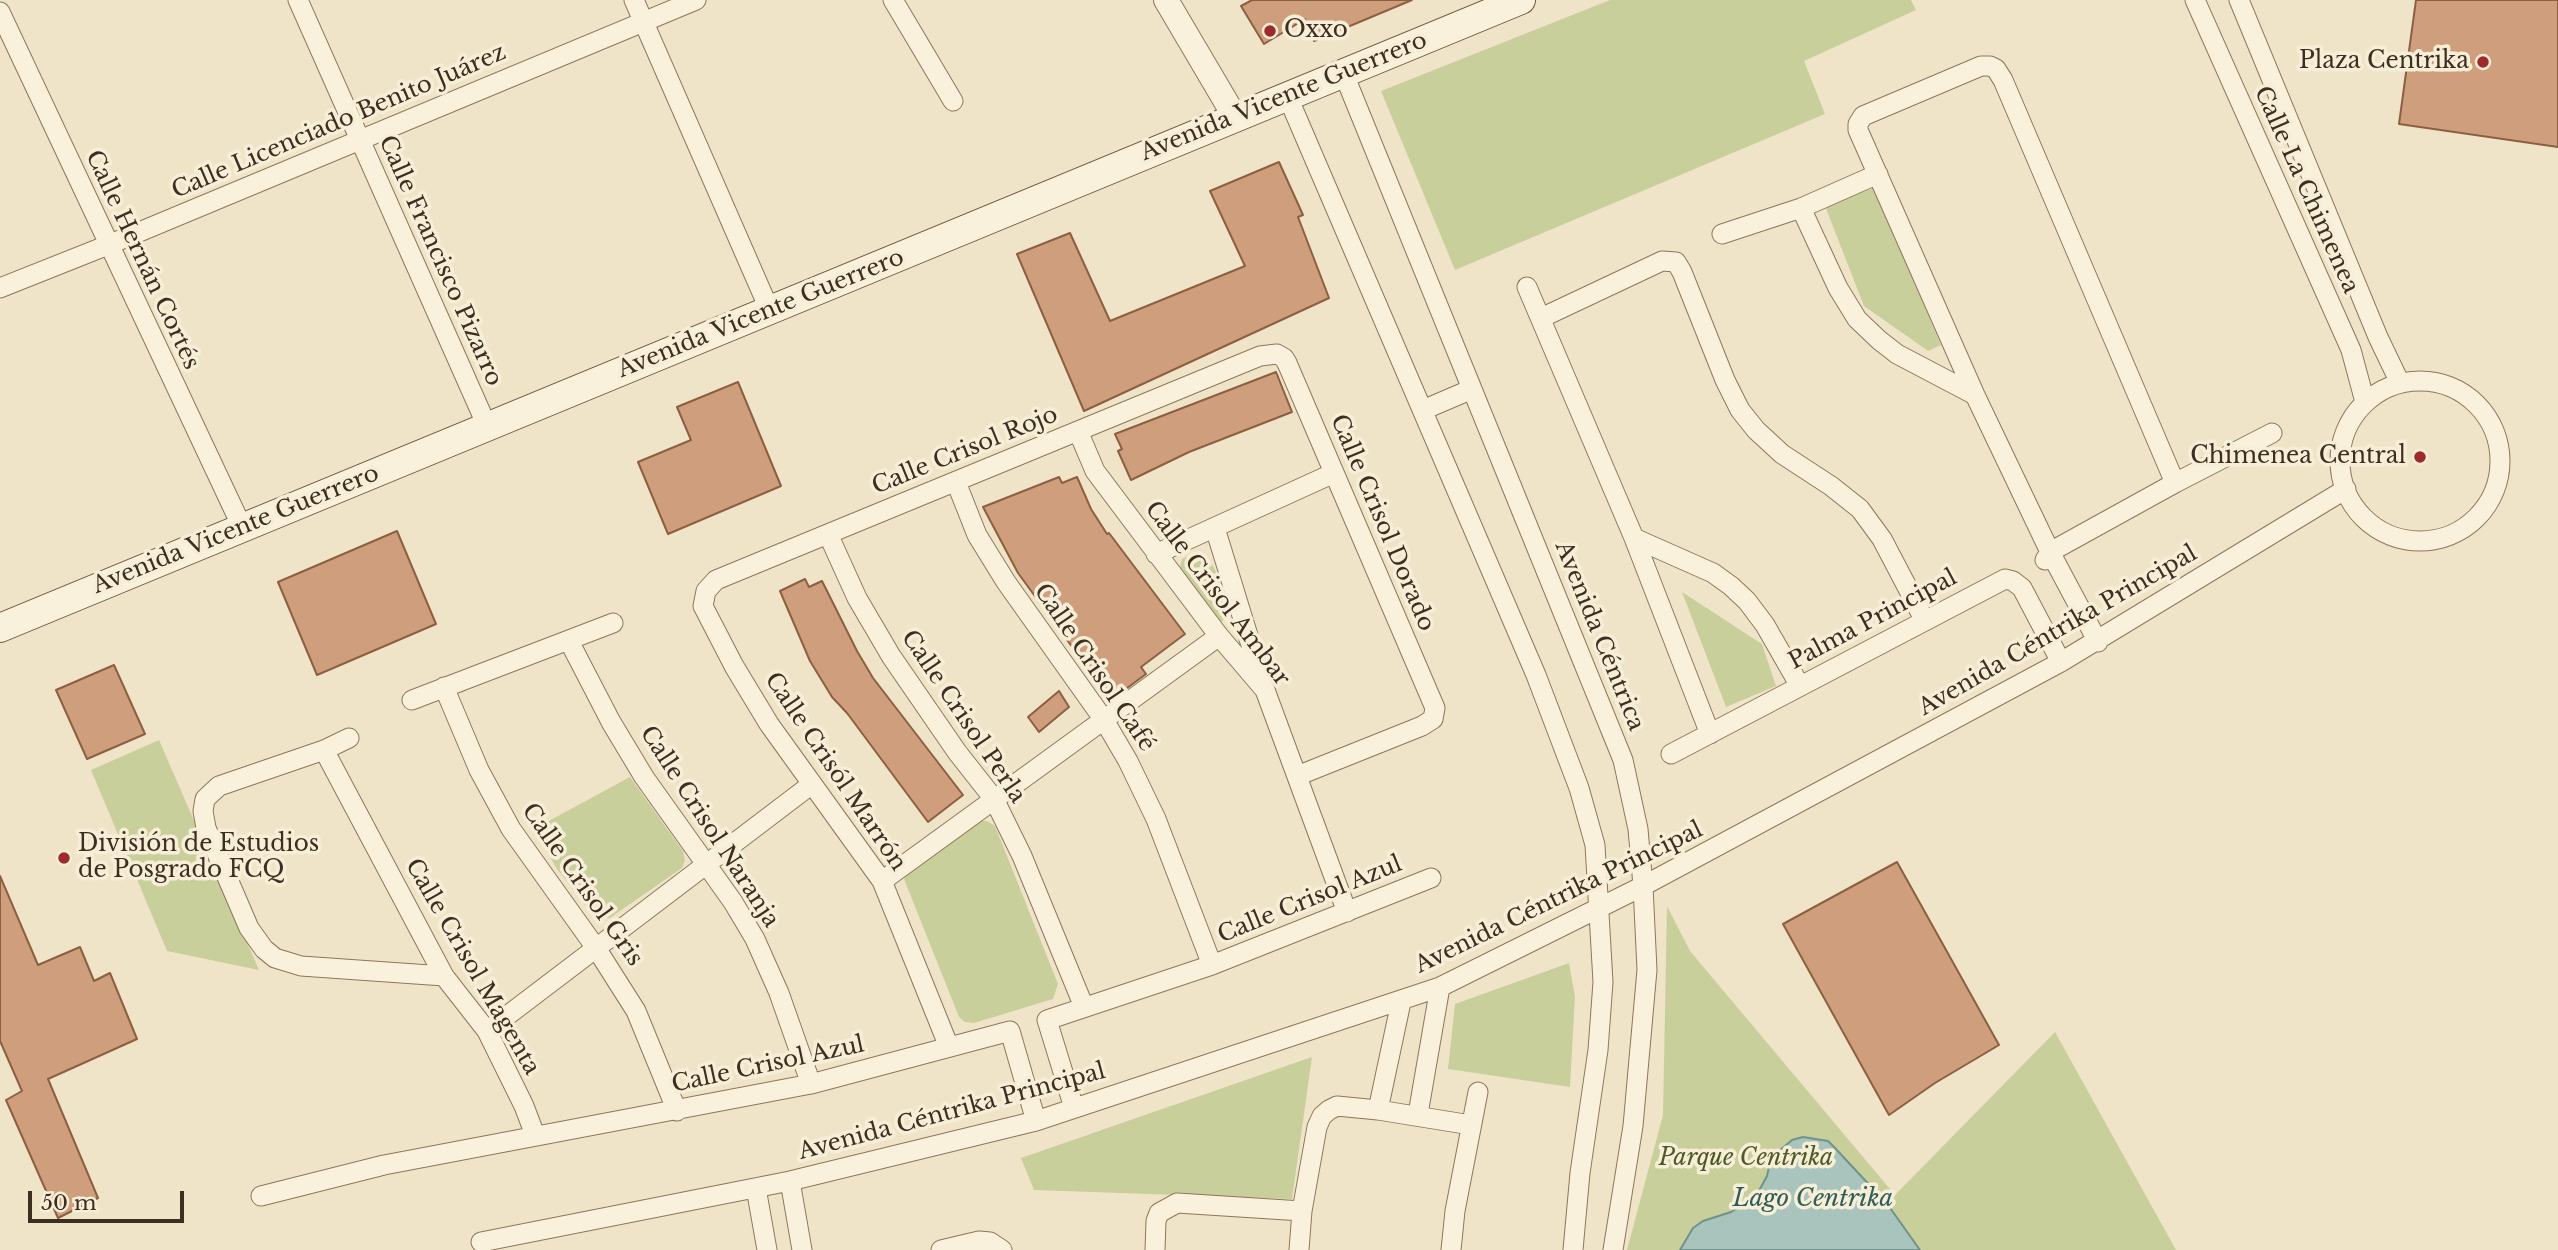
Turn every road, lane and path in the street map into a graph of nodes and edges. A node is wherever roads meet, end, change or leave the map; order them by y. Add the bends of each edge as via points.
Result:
1 (298, 0) edge
2 (634, 0) edge
3 (696, 0) edge
4 (893, 0) edge
5 (1166, 0) edge
6 (1521, 0) edge
7 (2195, 0) edge
8 (2239, 0) edge
9 (0, 12) edge
10 (643, 20) junction
11 (1343, 72) junction
12 (1286, 96) junction
13 (953, 101) dead end
14 (1235, 117) junction
15 (359, 139) junction
16 (1878, 174) junction
17 (1801, 208) junction
18 (1722, 234) dead end
19 (108, 245) junction
20 (1527, 287) dead end
21 (0, 288) edge
22 (770, 311) junction
23 (1541, 318) junction
24 (1260, 356) joint
25 (2400, 383) junction
26 (1472, 389) junction
27 (1975, 395) junction
28 (2365, 402) junction
29 (1423, 410) junction
30 (487, 426) junction
31 (1078, 431) junction
32 (2272, 433) dead end
33 (1334, 473) junction
34 (956, 482) junction
35 (2175, 483) junction
36 (2346, 489) junction
37 (242, 527) junction
38 (1215, 528) junction
39 (828, 534) junction
40 (1634, 538) junction
41 (2050, 552) junction
42 (1156, 554) junction
43 (703, 606) joint
44 (1925, 621) junction
45 (613, 623) dead end
46 (0, 628) edge
47 (1219, 636) junction
48 (569, 641) junction
49 (2093, 644) junction
50 (2061, 662) junction
51 (1800, 686) junction
52 (444, 687) junction
53 (1265, 690) junction
54 (412, 700) dead end
55 (1104, 720) junction
56 (1710, 734) junction
57 (349, 738) dead end
58 (324, 750) junction
59 (1671, 754) dead end
60 (1297, 776) junction
61 (812, 784) junction
62 (995, 799) junction
63 (707, 866) junction
64 (1431, 878) dead end
65 (882, 881) junction
66 (1643, 886) junction
67 (1600, 908) junction
68 (1347, 912) junction
69 (596, 948) junction
70 (1212, 965) junction
71 (444, 976) junction
72 (1440, 987) junction
73 (1401, 1002) junction
74 (1084, 1007) junction
75 (487, 1031) junction
76 (949, 1047) junction
77 (811, 1084) junction
78 (1478, 1092) dead end
79 (1074, 1108) junction
80 (1378, 1110) junction
81 (677, 1111) junction
82 (1418, 1115) junction
83 (1036, 1121) junction
84 (1471, 1125) junction
85 (535, 1135) junction
86 (790, 1181) junction
87 (756, 1188) junction
88 (261, 1196) dead end
89 (1302, 1211) junction
90 (481, 1242) dead end
91 (767, 1250) edge
92 (802, 1250) edge
93 (942, 1250) edge
94 (1002, 1250) edge
95 (1155, 1250) edge
96 (1299, 1250) edge
97 (1451, 1250) edge
98 (1573, 1250) edge
99 (1613, 1250) edge

1 - 15 street, Calle Francisco Pizarro
2 - 10 street
3 - 10 street, Calle Licenciado Benito Juárez
4 - 13 street
5 - 14 street
6 - 11 main road, Avenida Vicente Guerrero
7 - 28 street, Calle La Chimenea via 2351,350
8 - 25 street
9 - 19 street, Calle Hernán Cortés
10 - 15 street, Calle Licenciado Benito Juárez
10 - 22 street
11 - 12 main road, Avenida Vicente Guerrero
11 - 26 street, Avenida Céntrica
12 - 14 main road, Avenida Vicente Guerrero
12 - 29 street
14 - 22 main road, Avenida Vicente Guerrero
15 - 19 street, Calle Licenciado Benito Juárez
15 - 30 street, Calle Francisco Pizarro
16 - 17 street
16 - 27 street
16 - 35 street via 1858,130 1863,116 1981,66 1996,69
17 - 18 street
17 - 27 street via 1857,319 1897,354
19 - 21 street, Calle Licenciado Benito Juárez
19 - 37 street, Calle Hernán Cortés
20 - 23 street
22 - 30 main road, Avenida Vicente Guerrero
23 - 40 street
23 - 44 street via 1662,261 1676,262 1740,410 1782,454 1860,509 1882,539
24 - 31 street, Calle Crisol Rojo
24 - 33 street, Calle Crisol Dorado via 1284,358
25 - 28 street
25 - 36 street via 2441,383 2479,406 2493,427 2500,451 2500,475 2492,498 2478,519 2458,533 2435,541 2410,541 2386,535 2366,521
26 - 29 street
26 - 66 street, Avenida Céntrica via 1623,760 1638,829
27 - 41 street
28 - 36 street via 2349,424 2340,450
29 - 67 street via 1579,788 1595,845
30 - 37 main road, Avenida Vicente Guerrero
31 - 34 street, Calle Crisol Rojo
31 - 42 street, Calle Crisol Ambar via 1095,471
32 - 35 street
33 - 38 street
33 - 60 street, Calle Crisol Dorado via 1436,708 1433,719 1422,726
34 - 39 street, Calle Crisol Rojo
34 - 55 street, Calle Crisol Café via 984,547
35 - 41 street
36 - 49 street, Avenida Céntrika Principal
37 - 46 main road, Avenida Vicente Guerrero
38 - 42 street
38 - 53 street
39 - 43 street, Calle Crisol Rojo via 716,580 706,591
39 - 62 street, Calle Crisol Perla via 856,598 891,656
40 - 51 street via 1713,573 1731,586 1765,625
40 - 56 street
41 - 49 street
42 - 47 street, Calle Crisol Ambar
43 - 61 street, Calle Crisól Marrón via 769,724
44 - 50 street, Palma Principal via 2000,581 2013,580 2022,588
44 - 51 street, Palma Principal
45 - 48 street
47 - 53 street, Calle Crisol Ambar
47 - 55 street
48 - 52 street
48 - 63 street, Calle Crisol Naranja via 644,777
49 - 50 street, Avenida Céntrika Principal
50 - 66 street, Avenida Céntrika Principal
51 - 56 street, Palma Principal
52 - 54 street
52 - 69 street, Calle Crisol Gris via 479,770 511,829
53 - 60 street, Calle Crisol Ambar
55 - 62 street
55 - 70 street, Calle Crisol Café via 1156,819
56 - 59 street, Palma Principal
57 - 58 street
58 - 71 street, Calle Crisol Magenta
58 - 71 street via 232,780 210,792 203,811 206,828 249,928 275,958 302,966
60 - 68 street, Calle Crisol Ambar
61 - 63 street
61 - 65 street, Calle Crisól Marrón
62 - 65 street
62 - 74 street, Calle Crisol Perla
63 - 69 street
63 - 77 street, Calle Crisol Naranja via 754,939 779,993
64 - 68 street, Calle Crisol Azul
65 - 76 street, Calle Crisól Marrón
66 - 67 street, Avenida Céntrika Principal
66 - 99 street, Avenida Céntrica via 1647,970 1633,1126
67 - 72 street, Avenida Céntrika Principal
67 - 98 street via 1603,982 1598,1050
68 - 70 street, Calle Crisol Azul
69 - 75 street
69 - 81 street, Calle Crisol Gris via 636,1011
70 - 74 street, Calle Crisol Azul
71 - 75 street, Calle Crisol Magenta
72 - 73 street, Avenida Céntrika Principal
72 - 82 street
73 - 79 street, Avenida Céntrika Principal
73 - 80 street
74 - 79 street, Calle Crisol Azul via 1047,1020
75 - 85 street, Calle Crisol Magenta
76 - 77 street, Calle Crisol Azul
76 - 83 street, Calle Crisol Azul via 1010,1031
77 - 81 street, Calle Crisol Azul
78 - 84 street
79 - 83 street, Avenida Céntrika Principal
80 - 82 street
80 - 89 street via 1338,1106 1322,1116
81 - 85 street, Calle Crisol Azul
82 - 84 street
83 - 86 street, Avenida Céntrika Principal
84 - 97 street
85 - 88 street, Calle Crisol Azul via 384,1165
86 - 87 street, Avenida Céntrika Principal
86 - 92 street
87 - 90 street, Avenida Céntrika Principal
87 - 91 street
89 - 95 street via 1182,1202 1159,1213
89 - 96 street
93 - 94 street via 979,1241

